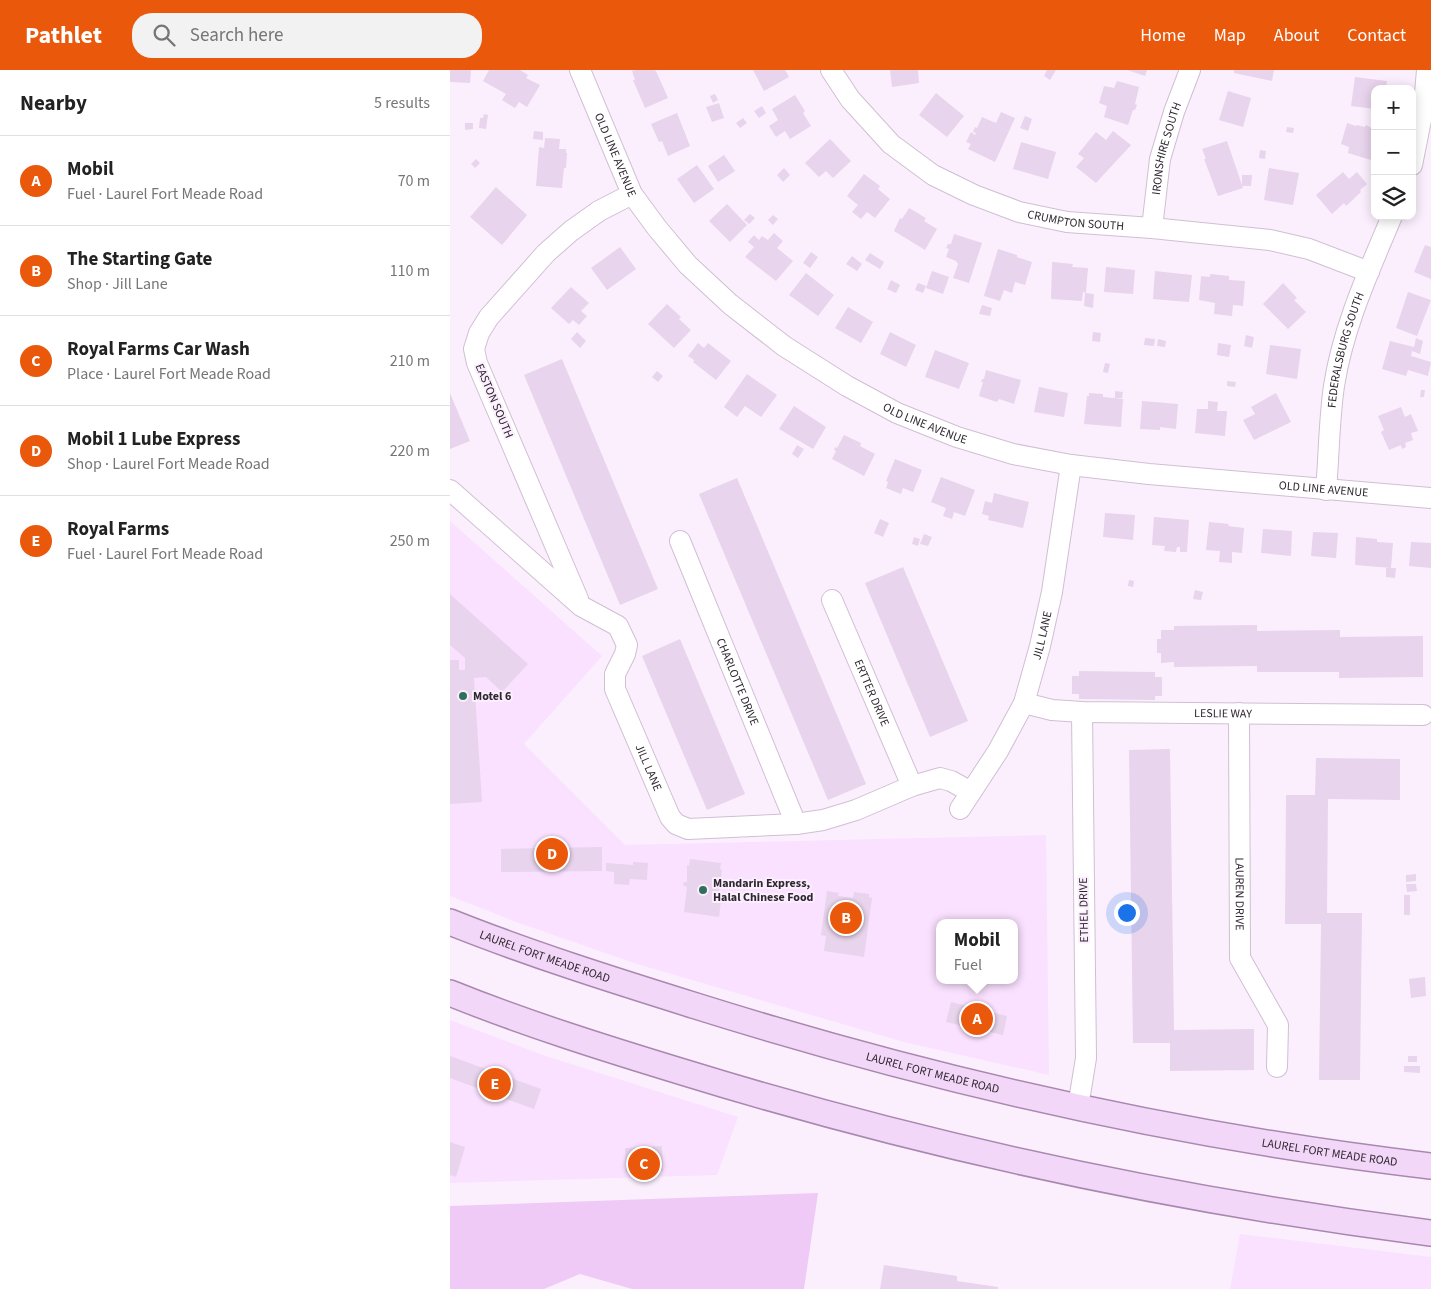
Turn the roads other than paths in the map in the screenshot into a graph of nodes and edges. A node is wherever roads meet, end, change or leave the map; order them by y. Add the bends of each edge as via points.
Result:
1 (580, 70) edge
2 (832, 70) edge
3 (1190, 70) edge
4 (1427, 70) edge
5 (1416, 145) edge
6 (632, 194) junction
7 (1390, 220) edge
8 (1152, 228) junction
9 (1369, 272) junction
10 (1071, 465) junction
11 (450, 490) edge
12 (1326, 490) junction
13 (1431, 498) edge
14 (680, 541) dead end
15 (832, 600) dead end
16 (581, 606) junction
17 (1024, 703) junction
18 (1082, 712) junction
19 (1239, 712) junction
20 (1423, 715) dead end
21 (912, 786) junction
22 (971, 792) junction
23 (960, 809) dead end
24 (796, 824) junction
25 (450, 922) edge
26 (450, 993) edge
27 (1277, 1067) dead end
28 (1078, 1107) junction
29 (1431, 1166) edge
30 (1431, 1233) edge

1 - 6 street, OLD LINE AVENUE
2 - 8 street, CRUMPTON SOUTH via 850,99 891,144 933,175 1019,212 1067,222
3 - 8 street, IRONSHIRE SOUTH via 1160,159
4 - 5 street
6 - 10 street, OLD LINE AVENUE via 688,265 730,304 784,346 847,386 897,413 957,437 1013,454
6 - 16 street, EASTON SOUTH via 599,211 546,253 478,333 474,349 477,363
7 - 9 street, FEDERALSBURG SOUTH
8 - 9 street, CRUMPTON SOUTH via 1270,240 1309,249
9 - 12 street, FEDERALSBURG SOUTH via 1346,334 1334,386
10 - 12 street, OLD LINE AVENUE
10 - 17 street, JILL LANE via 1052,592
11 - 16 street, JILL LANE
12 - 13 street, OLD LINE AVENUE
14 - 24 street, CHARLOTTE DRIVE
15 - 21 street, ERTTER DRIVE
16 - 24 street, JILL LANE via 618,626 627,645 615,674 615,689 670,817 676,824 688,829
17 - 18 street, LESLIE WAY via 1052,710
17 - 22 street, JILL LANE via 998,752
18 - 19 street, LESLIE WAY
18 - 28 street, ETHEL DRIVE via 1086,1058
19 - 20 street, LESLIE WAY
19 - 27 street, LAUREN DRIVE via 1240,958 1278,1025
21 - 22 street, JILL LANE via 940,778
21 - 24 street, JILL LANE via 856,810
22 - 23 street, JILL LANE
25 - 28 main road, LAUREL FORT MEADE ROAD via 622,983 767,1029 923,1072
26 - 30 main road via 602,1047 750,1093 923,1139 1193,1198
28 - 29 main road, LAUREL FORT MEADE ROAD via 1361,1158

